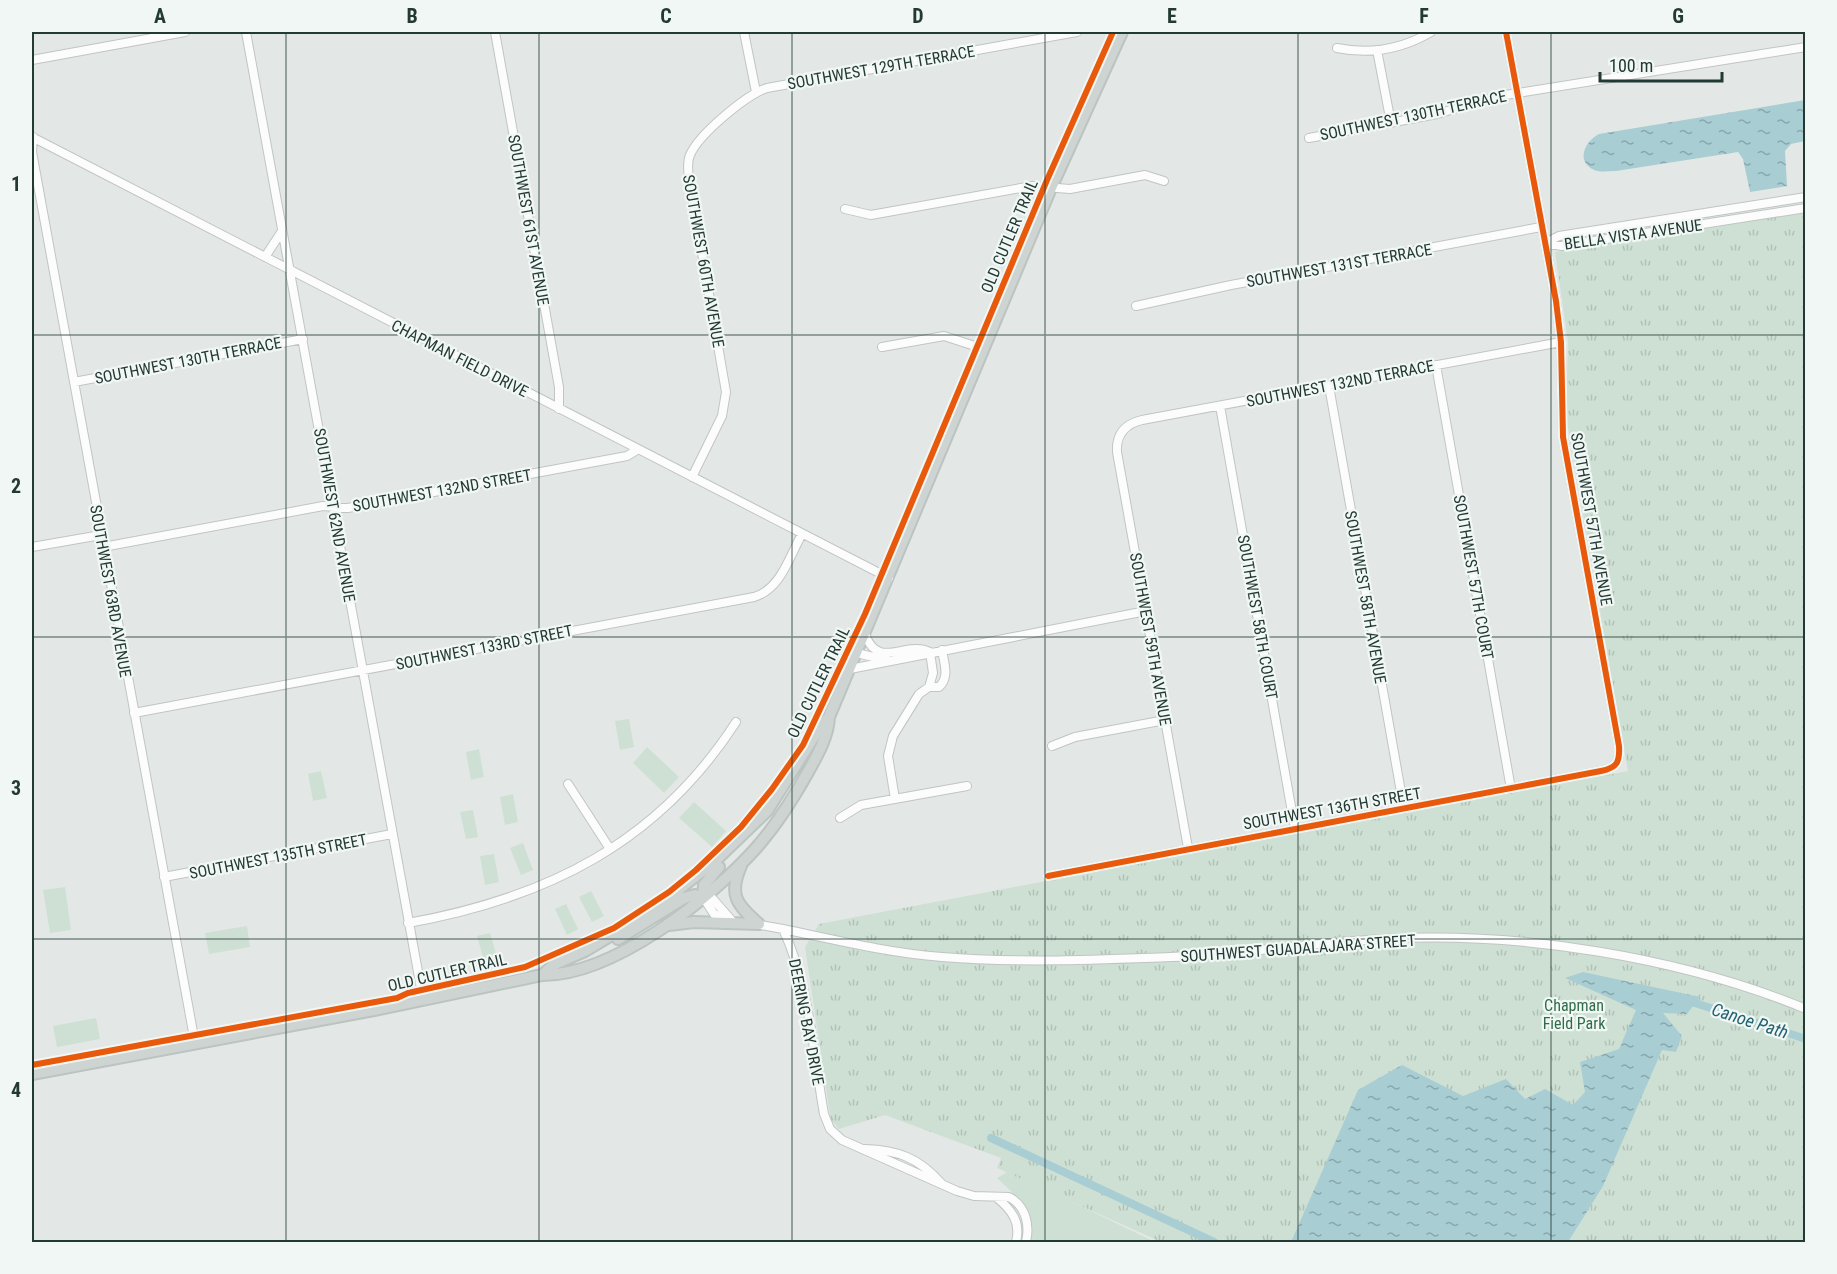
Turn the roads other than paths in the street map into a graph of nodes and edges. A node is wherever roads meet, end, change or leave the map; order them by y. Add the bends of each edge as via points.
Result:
1 (185, 32) edge
2 (246, 32) edge
3 (495, 32) edge
4 (744, 32) edge
5 (1077, 32) edge
6 (1119, 32) edge
7 (1431, 32) edge
8 (1506, 32) edge
9 (1806, 47) edge
10 (1338, 48) dead end
11 (1377, 50) junction
12 (32, 60) edge
13 (756, 92) junction
14 (1517, 93) junction
15 (1391, 123) junction
16 (32, 137) edge
17 (1308, 138) dead end
18 (1164, 181) dead end
19 (1051, 188) junction
20 (1806, 197) edge
21 (1806, 208) edge
22 (845, 209) dead end
23 (1542, 227) junction
24 (283, 231) junction
25 (1545, 243) junction
26 (265, 257) junction
27 (290, 270) junction
28 (1136, 306) dead end
29 (303, 339) junction
30 (1561, 342) junction
31 (882, 347) dead end
32 (984, 349) junction
33 (1436, 365) junction
34 (74, 382) junction
35 (1329, 386) junction
36 (1220, 406) junction
37 (559, 409) junction
38 (1122, 430) joint
39 (637, 450) junction
40 (692, 477) junction
41 (333, 507) junction
42 (802, 534) junction
43 (101, 535) junction
44 (32, 547) edge
45 (103, 547) junction
46 (889, 578) junction
47 (1146, 611) junction
48 (865, 634) junction
49 (942, 650) junction
50 (930, 652) junction
51 (857, 653) junction
52 (890, 653) junction
53 (850, 669) junction
54 (363, 670) junction
55 (929, 687) junction
56 (134, 713) junction
57 (829, 717) junction
58 (1165, 720) junction
59 (736, 722) dead end
60 (1052, 746) dead end
61 (1619, 762) joint
62 (568, 784) dead end
63 (967, 786) dead end
64 (1511, 789) junction
65 (895, 799) junction
66 (1404, 809) junction
67 (767, 811) junction
68 (840, 818) dead end
69 (1295, 829) junction
70 (392, 834) junction
71 (1188, 848) junction
72 (610, 849) junction
73 (742, 863) junction
74 (1048, 876) dead end
75 (164, 878) junction
76 (703, 897) junction
77 (408, 923) junction
78 (759, 924) junction
79 (669, 925) junction
80 (783, 929) junction
81 (585, 951) junction
82 (542, 975) junction
83 (423, 999) junction
84 (1806, 1009) edge
85 (195, 1043) junction
86 (32, 1074) edge
87 (860, 1148) junction
88 (943, 1185) junction
89 (996, 1197) junction
90 (1016, 1242) edge
91 (1026, 1242) edge

1 - 12 street
2 - 24 street, SOUTHWEST 62ND AVENUE
3 - 37 street, SOUTHWEST 61ST AVENUE via 559,387
4 - 13 street
5 - 13 street, SOUTHWEST 129TH TERRACE
6 - 19 main road
7 - 11 street via 1408,44
8 - 14 street, SOUTHWEST 57TH AVENUE
9 - 14 street, SOUTHWEST 130TH TERRACE
10 - 11 street
11 - 15 street
13 - 40 street, SOUTHWEST 60TH AVENUE via 702,139 688,159 726,392 722,416
14 - 15 street, SOUTHWEST 130TH TERRACE
14 - 23 street, SOUTHWEST 57TH AVENUE
15 - 17 street, SOUTHWEST 130TH TERRACE
16 - 26 street, CHAPMAN FIELD DRIVE
16 - 34 street, SOUTHWEST 63RD AVENUE
18 - 19 street via 1145,175 1070,189
19 - 22 street via 1032,186 871,215
19 - 32 main road
20 - 25 street, BELLA VISTA AVENUE via 1559,236
21 - 25 street, BELLA VISTA AVENUE via 1562,246
23 - 25 street, SOUTHWEST 57TH AVENUE
23 - 28 street, SOUTHWEST 131ST TERRACE
24 - 26 street
24 - 27 street, SOUTHWEST 62ND AVENUE
25 - 30 street, SOUTHWEST 57TH AVENUE
26 - 27 street, CHAPMAN FIELD DRIVE
27 - 29 street, SOUTHWEST 62ND AVENUE
27 - 37 street, CHAPMAN FIELD DRIVE
29 - 34 street, SOUTHWEST 130TH TERRACE
29 - 41 street, SOUTHWEST 62ND AVENUE
30 - 33 street, SOUTHWEST 132ND TERRACE
30 - 61 street, SOUTHWEST 57TH AVENUE via 1562,429
31 - 32 street via 944,336
32 - 46 main road
33 - 35 street, SOUTHWEST 132ND TERRACE
33 - 64 street, SOUTHWEST 57TH COURT
34 - 43 street, SOUTHWEST 63RD AVENUE
35 - 36 street, SOUTHWEST 132ND TERRACE
35 - 66 street, SOUTHWEST 58TH AVENUE
36 - 38 street, SOUTHWEST 132ND TERRACE via 1137,421
36 - 69 street, SOUTHWEST 58TH COURT
37 - 39 street, CHAPMAN FIELD DRIVE
38 - 47 street, SOUTHWEST 59TH AVENUE via 1117,452
39 - 40 street, CHAPMAN FIELD DRIVE
39 - 41 street, SOUTHWEST 132ND STREET via 627,456 348,508
40 - 42 street, CHAPMAN FIELD DRIVE
41 - 45 street, SOUTHWEST 132ND STREET
41 - 54 street, SOUTHWEST 62ND AVENUE
42 - 46 street, CHAPMAN FIELD DRIVE
42 - 54 street, SOUTHWEST 133RD STREET via 775,584 761,595
43 - 44 street
43 - 45 street, SOUTHWEST 63RD AVENUE
45 - 56 street, SOUTHWEST 63RD AVENUE
46 - 48 main road
47 - 49 street
47 - 58 street, SOUTHWEST 59TH AVENUE
48 - 51 main road
48 - 52 street via 873,649
49 - 50 street
49 - 55 street via 944,681 939,687
50 - 52 street via 920,647
50 - 53 street via 922,657
50 - 55 street via 933,673
51 - 52 street via 881,657
51 - 53 main road
53 - 57 main road
54 - 56 street, SOUTHWEST 133RD STREET
54 - 70 street, SOUTHWEST 62ND AVENUE
55 - 65 street via 915,700 891,740 888,756
56 - 75 street, SOUTHWEST 63RD AVENUE
57 - 67 main road
57 - 73 main road via 828,730 803,782 775,825
58 - 60 street via 1075,737
58 - 71 street, SOUTHWEST 59TH AVENUE
59 - 72 street via 683,788 647,822
61 - 64 street, SOUTHWEST 136TH STREET via 1606,770
62 - 72 street
63 - 65 street
64 - 66 street, SOUTHWEST 136TH STREET
65 - 68 street via 861,805
66 - 69 street, SOUTHWEST 136TH STREET
67 - 76 main road via 747,840 708,878
67 - 81 main road via 692,882
69 - 71 street, SOUTHWEST 136TH STREET
70 - 75 street, SOUTHWEST 135TH STREET
70 - 77 street, SOUTHWEST 62ND AVENUE
71 - 74 street, SOUTHWEST 136TH STREET
72 - 77 street via 565,876 517,897
73 - 76 main road
73 - 78 main road via 735,896
75 - 85 street, SOUTHWEST 63RD AVENUE
76 - 78 street via 712,898 733,922
76 - 79 main road
76 - 81 main road via 684,898 632,932
77 - 83 street, SOUTHWEST 62ND AVENUE
78 - 79 main road via 694,921
78 - 80 street
79 - 82 main road via 579,969
80 - 84 street, SOUTHWEST GUADALAJARA STREET via 900,951 978,958 1172,957 1384,939 1514,942 1607,952 1661,964
80 - 87 street, DEERING BAY DRIVE via 801,972 825,1118 836,1135
81 - 82 main road via 555,964
82 - 83 main road
83 - 85 main road
85 - 86 main road
87 - 88 street, DEERING BAY DRIVE
87 - 88 street, DEERING BAY DRIVE via 897,1151 920,1161
88 - 89 street, DEERING BAY DRIVE via 966,1195
89 - 90 street via 1015,1216
89 - 91 street, DEERING BAY DRIVE via 1009,1197 1022,1209 1028,1225

